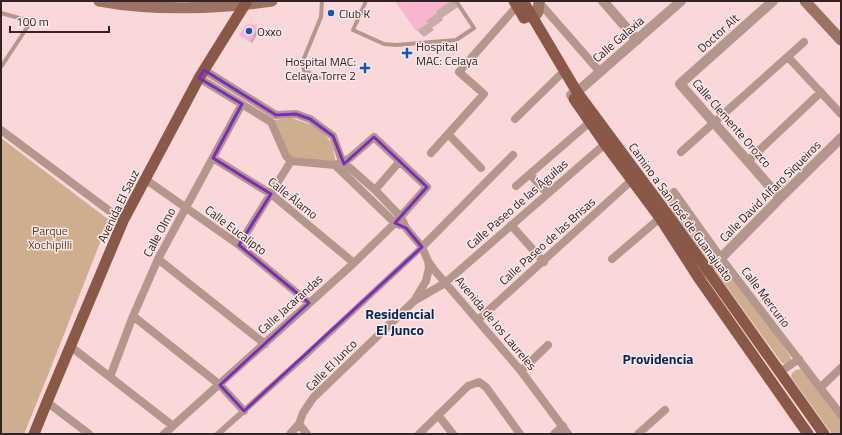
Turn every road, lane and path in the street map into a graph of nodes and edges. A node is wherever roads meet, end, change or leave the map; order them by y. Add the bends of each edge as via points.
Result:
1 (99, 1) edge
2 (272, 1) edge
3 (322, 1) edge
4 (366, 1) edge
5 (456, 1) edge
6 (603, 1) edge
7 (773, 1) edge
8 (805, 1) edge
9 (539, 2) edge
10 (677, 2) edge
11 (245, 3) edge
12 (518, 3) edge
13 (1, 13) edge
14 (528, 17) junction
15 (637, 40) junction
16 (841, 40) edge
17 (804, 42) dead end
18 (788, 56) junction
19 (1, 67) edge
20 (600, 72) junction
21 (201, 74) junction
22 (559, 76) junction
23 (320, 78) dead end
24 (680, 84) joint
25 (821, 92) junction
26 (574, 93) junction
27 (242, 104) junction
28 (841, 114) edge
29 (515, 119) dead end
30 (590, 122) junction
31 (714, 123) junction
32 (1, 130) edge
33 (448, 134) junction
34 (841, 138) edge
35 (605, 144) junction
36 (681, 152) dead end
37 (431, 153) dead end
38 (513, 155) dead end
39 (213, 158) junction
40 (291, 161) junction
41 (400, 161) junction
42 (748, 161) junction
43 (339, 163) junction
44 (481, 168) dead end
45 (530, 174) junction
46 (145, 179) junction
47 (632, 180) junction
48 (516, 186) dead end
49 (375, 190) junction
50 (674, 192) dead end
51 (548, 193) junction
52 (271, 194) junction
53 (780, 198) junction
54 (186, 208) junction
55 (660, 218) junction
56 (671, 219) junction
57 (398, 220) junction
58 (123, 221) junction
59 (511, 225) junction
60 (240, 245) junction
61 (422, 247) junction
62 (721, 258) junction
63 (158, 259) junction
64 (612, 259) dead end
65 (428, 260) junction
66 (544, 262) junction
67 (354, 263) junction
68 (706, 269) junction
69 (698, 277) junction
70 (446, 283) junction
71 (414, 301) junction
72 (309, 303) junction
73 (133, 316) junction
74 (478, 320) junction
75 (264, 344) junction
76 (70, 346) junction
77 (548, 346) dead end
78 (799, 359) junction
79 (841, 368) edge
80 (521, 371) junction
81 (780, 372) junction
82 (110, 377) junction
83 (220, 385) junction
84 (820, 388) junction
85 (47, 402) junction
86 (666, 410) dead end
87 (244, 411) junction
88 (438, 415) junction
89 (841, 415) edge
90 (299, 424) junction
91 (173, 426) junction
92 (563, 426) junction
93 (34, 434) edge
94 (89, 434) edge
95 (164, 434) edge
96 (218, 434) edge
97 (290, 434) edge
98 (307, 434) edge
99 (419, 434) edge
100 (453, 434) edge
101 (520, 434) edge
102 (554, 434) edge
103 (568, 434) edge
104 (638, 434) edge
105 (808, 434) edge
106 (824, 434) edge

1 - 11 main road via 180,7
2 - 11 main road
3 - 23 lane via 321,17 302,63 304,70
4 - 5 lane via 353,30 384,44 396,45 456,40 474,28
6 - 15 street
7 - 24 street, Doctor Alt
8 - 16 main road
9 - 14 main road via 538,12
9 - 20 street
10 - 15 street, Calle Galaxia
11 - 21 main road, Avenida El Sauz
12 - 14 main road, Camino a San José de Guanajuato
12 - 33 street via 459,72 484,94
13 - 19 lane via 30,23
14 - 22 main road, Camino a San José de Guanajuato
14 - 26 main road, Camino a San José de Guanajuato
15 - 20 street, Calle Galaxia
17 - 18 street
18 - 25 street
18 - 31 street
20 - 26 street, Calle Galaxia
21 - 27 street
21 - 43 street, Avenida de los Laureles via 276,114 296,114 310,119 333,136
21 - 46 main road, Avenida El Sauz
22 - 26 main road, Camino a San José de Guanajuato
22 - 29 street
24 - 31 street, Calle Clemente Orozco
25 - 28 street
25 - 42 street
26 - 30 main road, Camino a San José de Guanajuato
26 - 56 main road, Camino a San José de Guanajuato
27 - 39 street, Calle Olmo
27 - 40 street via 271,122 286,156
30 - 35 main road, Camino a San José de Guanajuato
30 - 45 street
31 - 36 street
31 - 42 street, Calle Clemente Orozco
32 - 58 street
33 - 37 street
33 - 44 street
34 - 53 street, Calle David Alfaro Siqueiros
35 - 47 main road, Camino a San José de Guanajuato
35 - 51 street, Calle Paseo de las Águilas
38 - 61 street
39 - 52 street, Calle Álamo
39 - 54 street, Calle Olmo
40 - 43 street
40 - 52 street
41 - 43 street via 374,137 350,158
41 - 49 street
41 - 57 street, Calle Jacarandas via 427,187
42 - 53 street, Calle Clemente Orozco
43 - 49 street, Avenida de los Laureles
43 - 57 street, Avenida de los Laureles
45 - 48 street
45 - 51 street
46 - 54 street, Calle Eucalipto
46 - 58 main road, Avenida El Sauz
47 - 55 main road, Camino a San José de Guanajuato
47 - 56 main road via 635,178 641,181 665,215
47 - 66 street, Calle Paseo de las Brisas
49 - 57 street, Avenida de los Laureles
50 - 62 street, Calle Mercurio
51 - 59 street, Calle Paseo de las Águilas
52 - 60 street
52 - 67 street, Calle Álamo
53 - 62 street, Calle David Alfaro Siqueiros
54 - 60 street, Calle Eucalipto
54 - 63 street, Calle Olmo
55 - 64 street
55 - 69 main road, Camino a San José de Guanajuato
56 - 68 main road, Camino a San José de Guanajuato
57 - 61 street, Avenida de los Laureles
57 - 67 street, Calle Jacarandas
58 - 76 main road, Avenida El Sauz
59 - 66 street
59 - 70 street, Calle Paseo de las Águilas
60 - 72 street, Calle Eucalipto
61 - 65 street, Avenida de los Laureles
61 - 87 street
62 - 68 street, Calle David Alfaro Siqueiros
62 - 78 street, Calle Mercurio
63 - 73 street, Calle Olmo
63 - 75 street
65 - 70 street, Avenida de los Laureles
65 - 71 street, Calle El Junco via 426,281
66 - 74 street, Calle Paseo de las Brisas
67 - 72 street, Calle Jacarandas
68 - 69 street, Calle David Alfaro Siqueiros
68 - 81 main road, Camino a San José de Guanajuato
69 - 105 main road, Camino a San José de Guanajuato
70 - 71 street, Calle El Junco
70 - 74 street, Avenida de los Laureles
71 - 90 street, Calle El Junco via 313,398
72 - 75 street, Calle Jacarandas
73 - 82 street, Calle Olmo
73 - 83 street
74 - 80 street, Avenida de los Laureles
75 - 83 street, Calle Jacarandas
76 - 82 street
76 - 85 main road, Avenida El Sauz
77 - 80 street
78 - 81 street
78 - 84 street, Calle Mercurio
79 - 84 street
80 - 92 street, Avenida de los Laureles
81 - 106 main road, Camino a San José de Guanajuato
82 - 91 street
83 - 87 street
83 - 91 street, Calle Jacarandas
84 - 89 street, Calle Mercurio
85 - 93 main road, Avenida El Sauz
85 - 94 street
86 - 104 street
87 - 96 street
88 - 99 street
88 - 100 street
88 - 101 street via 468,386 478,382 486,387
90 - 97 street, Calle El Junco
90 - 98 street
91 - 95 street, Calle Jacarandas
92 - 102 street
92 - 103 street, Avenida de los Laureles

